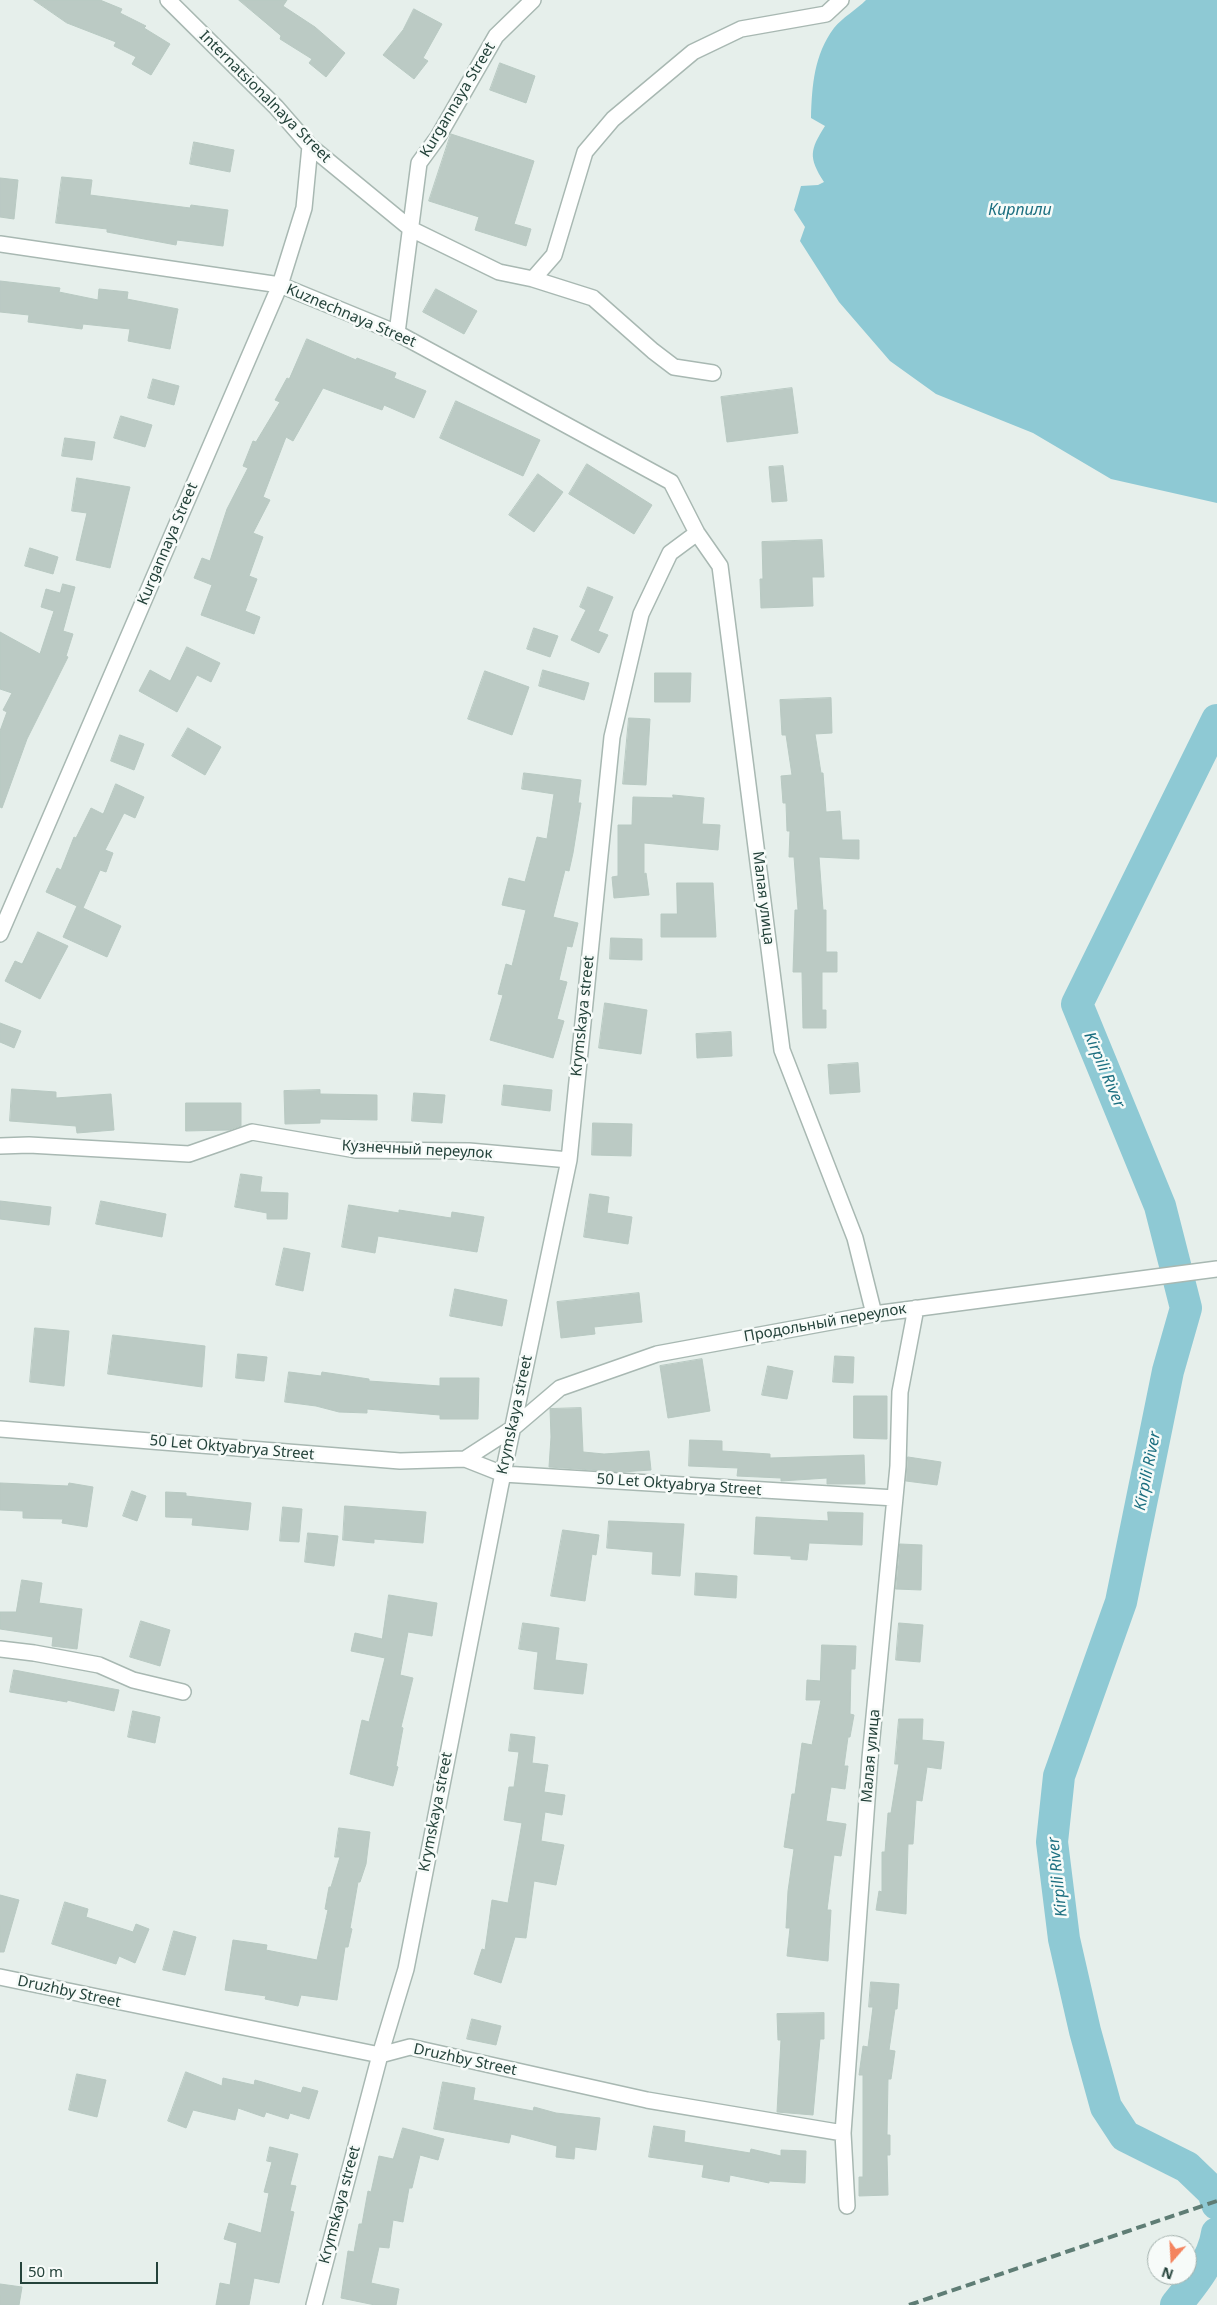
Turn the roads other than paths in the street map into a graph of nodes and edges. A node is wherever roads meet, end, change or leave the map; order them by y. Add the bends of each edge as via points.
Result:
1 (168, 0) edge
2 (533, 0) edge
3 (840, 0) edge
4 (310, 146) junction
5 (412, 229) junction
6 (0, 244) edge
7 (533, 280) junction
8 (280, 285) junction
9 (397, 333) junction
10 (712, 374) dead end
11 (671, 482) joint
12 (697, 533) junction
13 (0, 934) edge
14 (0, 1146) edge
15 (569, 1160) junction
16 (1217, 1268) edge
17 (916, 1308) junction
18 (874, 1314) junction
19 (513, 1428) junction
20 (0, 1429) edge
21 (465, 1459) junction
22 (503, 1474) junction
23 (895, 1498) junction
24 (0, 1649) edge
25 (183, 1692) dead end
26 (0, 1978) edge
27 (380, 2055) junction
28 (844, 2133) junction
29 (847, 2206) dead end
30 (314, 2305) edge

1 - 4 street, Internatsionalnaya Street via 276,107
2 - 5 street, Kurgannaya Street via 496,36 420,163
3 - 7 street via 826,14 741,30 693,52 612,119 585,152 554,256
4 - 5 street, Internatsionalnaya Street
4 - 8 street, Kurgannaya Street via 304,208
5 - 7 street, Internatsionalnaya Street via 499,272
5 - 9 street, Kurgannaya Street
6 - 8 street, Kuznechnaya Street
7 - 10 street, Internatsionalnaya Street via 593,298 674,367
8 - 9 street, Kuznechnaya Street
8 - 13 street, Kurgannaya Street
9 - 11 street, Kuznechnaya Street
11 - 12 street, Малая улица
12 - 15 street, Krymskaya street via 670,553 641,614 612,737
12 - 18 street, Малая улица via 720,566 782,1050 855,1238
14 - 15 street, Кузнечный переулок via 189,1154 252,1132 356,1150 469,1151
15 - 19 street, Krymskaya street
16 - 17 street, Продольный переулок
17 - 18 street, Продольный переулок
17 - 23 street, Малая улица via 900,1392
18 - 19 street, Продольный переулок via 657,1354 560,1388
19 - 21 street
19 - 22 street, Krymskaya street
20 - 21 street, 50 Let Oktyabrya Street via 400,1462
21 - 22 street, 50 Let Oktyabrya Street
22 - 23 street, 50 Let Oktyabrya Street
22 - 27 street, Krymskaya street via 406,1969
23 - 28 street, Малая улица via 870,1758
24 - 25 street via 99,1665 132,1680
26 - 27 street, Druzhby Street
27 - 28 street, Druzhby Street via 410,2047 647,2100
27 - 30 street, Krymskaya street
28 - 29 street, Малая улица

